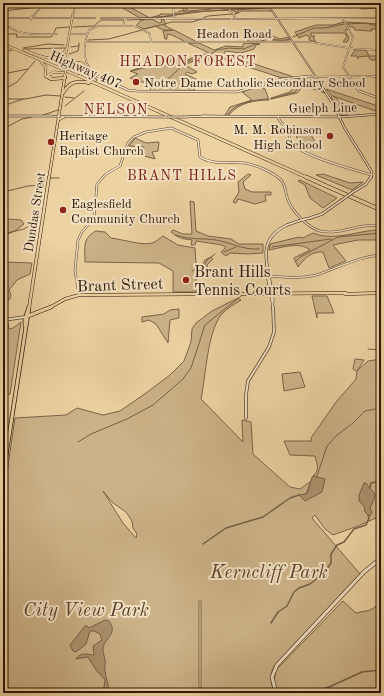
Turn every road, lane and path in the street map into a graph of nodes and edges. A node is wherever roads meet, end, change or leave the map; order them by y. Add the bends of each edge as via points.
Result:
1 (36, 3) edge
2 (112, 3) edge
3 (146, 3) edge
4 (173, 3) edge
5 (225, 3) edge
6 (375, 3) edge
7 (74, 4) edge
8 (269, 5) edge
9 (381, 8) edge
10 (3, 13) edge
11 (4, 18) edge
12 (31, 18) junction
13 (72, 18) junction
14 (125, 18) junction
15 (278, 18) junction
16 (342, 18) junction
17 (381, 18) edge
18 (174, 19) junction
19 (231, 19) junction
20 (236, 19) junction
21 (240, 19) junction
22 (3, 22) edge
23 (123, 26) junction
24 (57, 34) dead end
25 (87, 34) junction
26 (69, 35) junction
27 (85, 42) junction
28 (151, 42) junction
29 (294, 42) junction
30 (4, 44) edge
31 (67, 48) junction
32 (350, 48) junction
33 (381, 50) edge
34 (21, 52) junction
35 (43, 60) junction
36 (65, 61) junction
37 (65, 67) junction
38 (64, 74) junction
39 (316, 76) junction
40 (348, 76) junction
41 (381, 78) edge
42 (64, 79) junction
43 (86, 80) junction
44 (115, 90) junction
45 (63, 93) junction
46 (381, 99) edge
47 (138, 102) junction
48 (381, 114) edge
49 (3, 116) edge
50 (64, 116) joint
51 (68, 116) junction
52 (59, 117) junction
53 (278, 117) junction
54 (335, 117) junction
55 (340, 117) junction
56 (345, 117) junction
57 (372, 175) junction
58 (381, 209) edge
59 (304, 219) junction
60 (381, 226) edge
61 (381, 256) edge
62 (268, 268) junction
63 (270, 276) junction
64 (272, 288) junction
65 (282, 293) junction
66 (346, 293) junction
67 (381, 293) edge
68 (272, 294) junction
69 (79, 295) junction
70 (27, 316) junction
71 (3, 320) edge
72 (246, 418) dead end
73 (3, 475) edge
74 (381, 561) edge
75 (276, 693) edge

1 - 12 street via 40,8
2 - 7 street
3 - 4 street
4 - 5 street
4 - 18 street
5 - 20 street
6 - 9 street
7 - 13 main road, Dundas Street
8 - 15 main road
10 - 11 street via 6,15
11 - 12 main road
11 - 22 street
12 - 13 main road
13 - 14 main road
13 - 26 main road, Dundas Street
14 - 18 main road
14 - 23 street
15 - 16 main road
15 - 21 main road
15 - 29 main road
16 - 17 main road
16 - 32 street via 353,36
18 - 19 main road
19 - 20 main road
19 - 21 main road
20 - 21 main road
22 - 24 street via 9,28 20,32
23 - 25 street via 97,26
23 - 28 street via 136,26 147,32 150,34
25 - 26 street
25 - 27 street
26 - 31 main road, Dundas Street
27 - 28 street, Headon Road
27 - 39 street via 84,56 93,74 133,91 237,92 278,79
28 - 29 street, Headon Road
29 - 32 street, Headon Road via 317,42
29 - 39 main road
30 - 31 highway via 48,59 62,56
30 - 34 highway, Highway 407
30 - 35 highway, Highway 407
31 - 36 main road, Dundas Street
32 - 33 street, Headon Road
32 - 40 street via 342,66
34 - 42 highway via 46,65 46,77
34 - 43 highway, Highway 407
35 - 37 highway via 70,68 79,67 81,64 71,62
35 - 44 highway, Highway 407
36 - 37 main road, Dundas Street
36 - 44 highway via 82,63 85,75
37 - 38 main road, Dundas Street, bridge
38 - 42 main road, Dundas Street
38 - 43 highway via 57,78 50,78 48,75 52,72 61,72
39 - 40 street
39 - 55 main road
40 - 41 street
40 - 46 street via 360,90
42 - 45 main road, Dundas Street
43 - 47 highway, Highway 407
44 - 58 highway, Highway 407
45 - 47 highway via 69,83 82,82
45 - 52 main road, Dundas Street
47 - 58 highway, Highway 407
48 - 56 main road, Guelph Line
49 - 52 main road, Guelph Line
50 - 51 main road, Guelph Line
50 - 52 main road
51 - 52 main road, Guelph Line
51 - 53 main road, Guelph Line, bridge
52 - 70 main road, Dundas Street
53 - 54 main road, Guelph Line
53 - 57 street via 297,148 324,160
54 - 55 main road
54 - 55 main road
55 - 56 main road
55 - 56 main road
55 - 57 main road
57 - 59 main road, bridge via 366,184 324,212
59 - 60 street via 314,228 325,232 369,224
59 - 62 main road via 277,229 269,238 265,250
59 - 69 street via 289,203 284,183 278,178 248,164 218,163 203,159 200,157 198,140 178,130 166,129 141,134 128,143 120,166 106,174 97,184 94,218 78,237 75,272
61 - 63 street via 354,259 310,276
62 - 63 main road
62 - 68 main road
63 - 64 main road
64 - 65 main road
64 - 68 main road
65 - 66 main road, Brant Street
65 - 68 main road, Brant Street
66 - 67 main road, Brant Street
66 - 68 main road, Brant Street
68 - 69 main road, Brant Street
68 - 72 street via 276,327 274,337 248,380 245,397
69 - 70 main road, Brant Street via 61,300
70 - 71 street
70 - 73 main road, Dundas Street
74 - 75 street via 364,572 277,665 272,681

